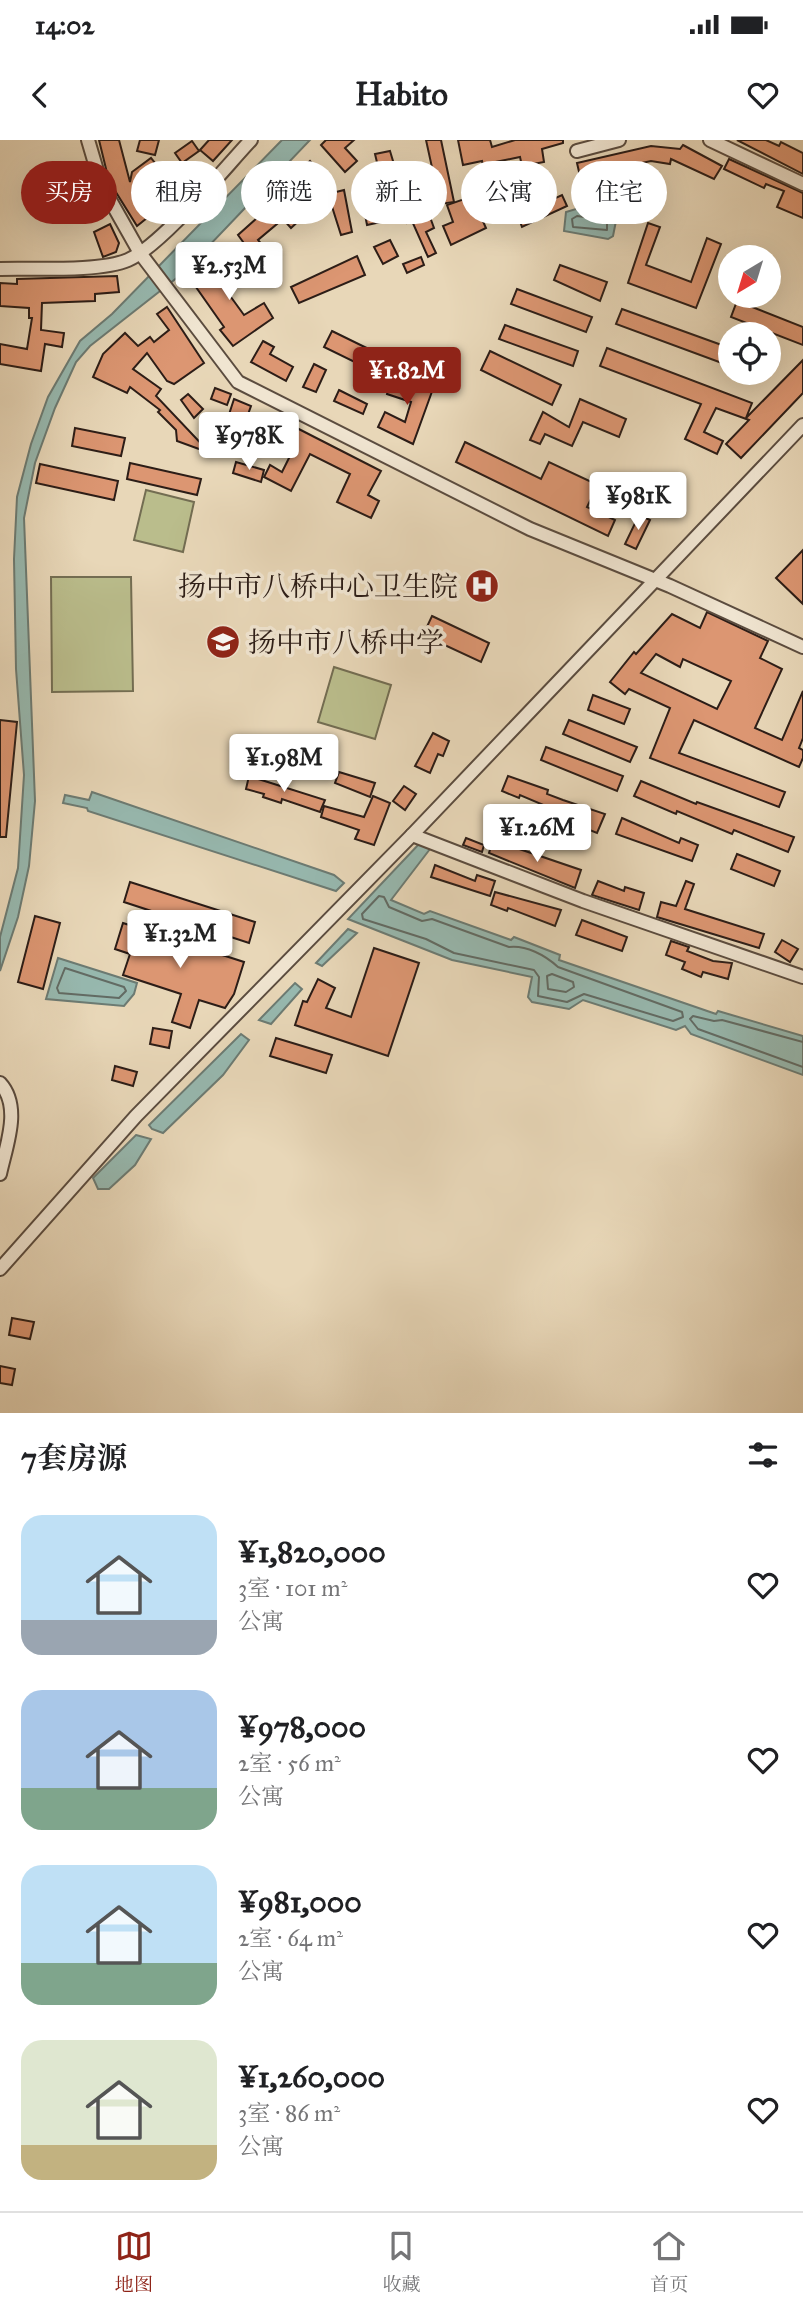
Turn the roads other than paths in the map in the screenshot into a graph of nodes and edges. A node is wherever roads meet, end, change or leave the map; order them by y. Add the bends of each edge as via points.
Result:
1 (88, 140) edge
2 (251, 140) edge
3 (619, 140) edge
4 (710, 140) edge
5 (577, 151) dead end
6 (803, 184) edge
7 (140, 253) junction
8 (0, 269) edge
9 (803, 425) edge
10 (654, 582) junction
11 (803, 646) edge
12 (412, 835) junction
13 (803, 977) edge
14 (0, 1083) edge
15 (0, 1174) edge
16 (0, 1269) edge

1 - 7 street via 101,184
2 - 7 street
3 - 5 street
4 - 6 street
7 - 8 street via 127,261 91,266
7 - 10 street via 239,382 530,529
9 - 10 street
10 - 11 street
10 - 12 street
12 - 13 street via 583,901
12 - 16 street via 136,1116
14 - 15 street via 10,1097 11,1123

